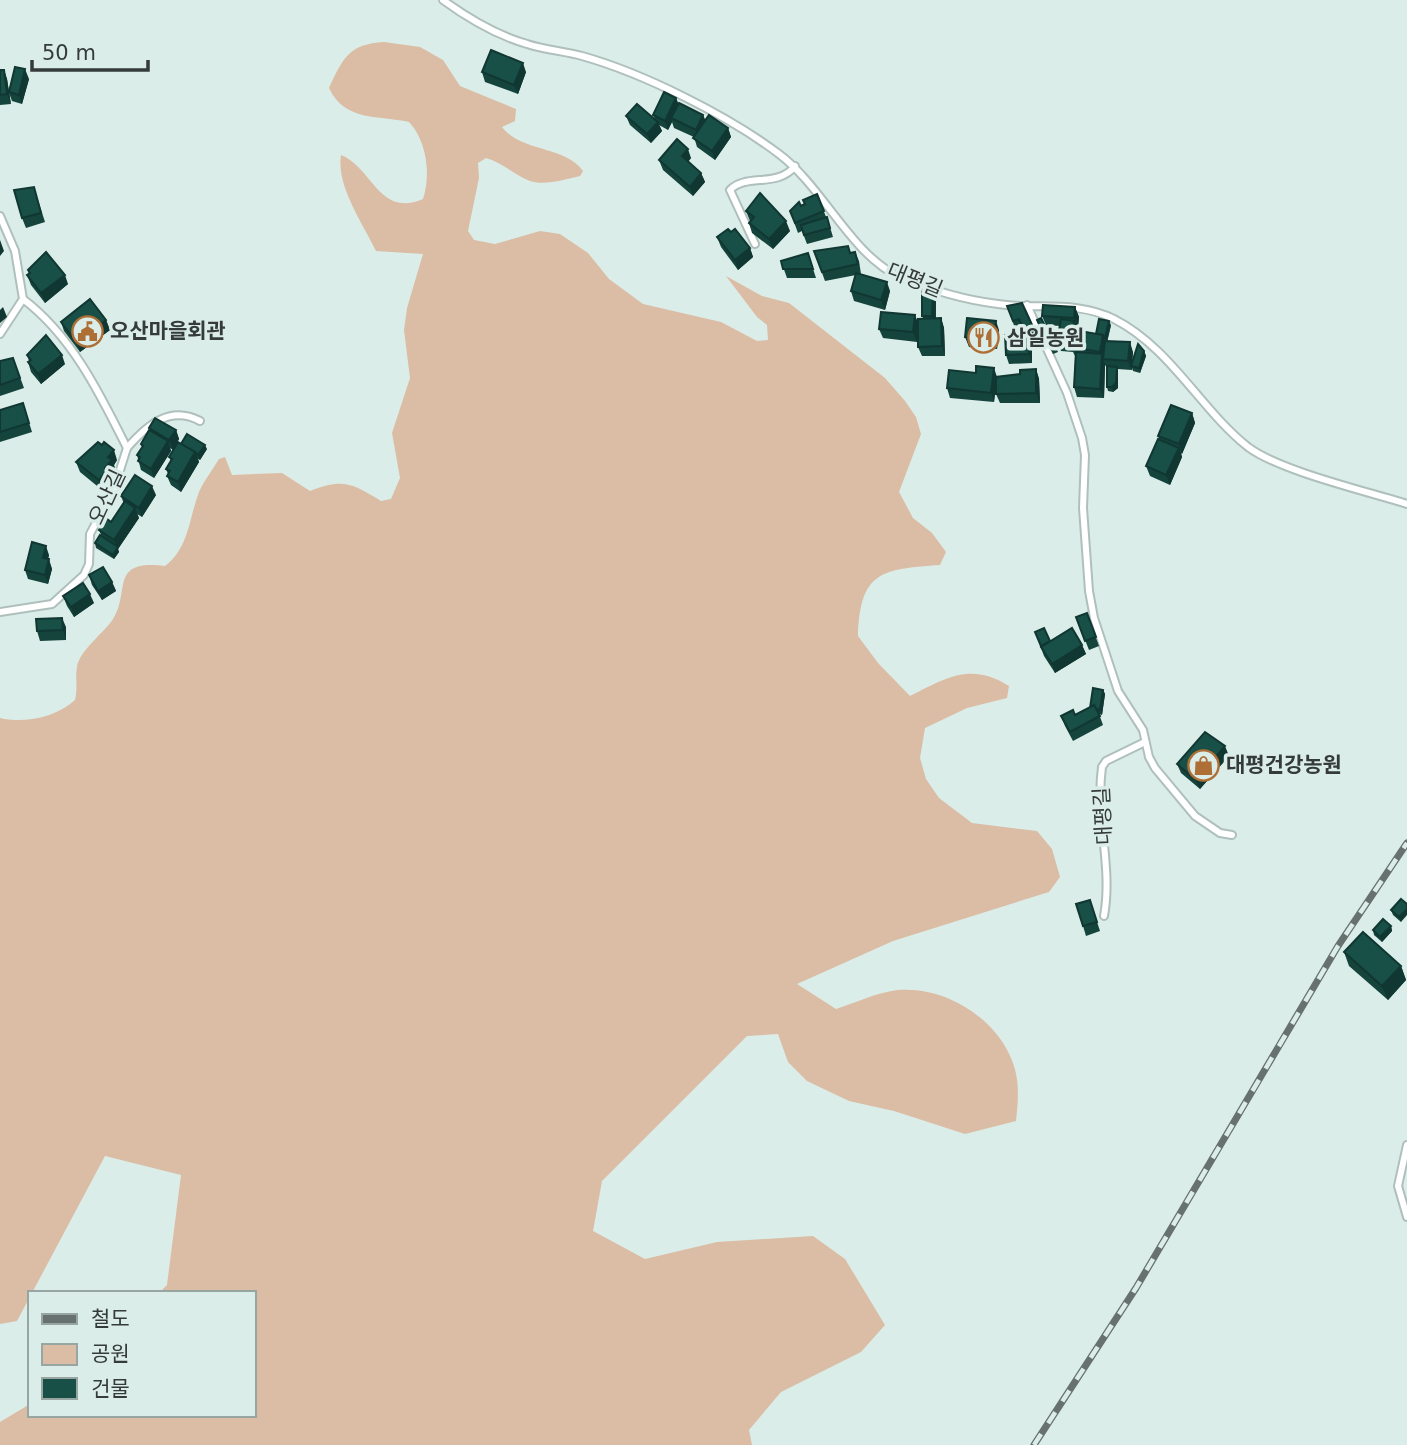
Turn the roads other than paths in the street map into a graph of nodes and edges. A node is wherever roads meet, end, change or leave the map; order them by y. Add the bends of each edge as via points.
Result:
1 (443, 0) edge
2 (795, 166) junction
3 (0, 216) edge
4 (755, 244) dead end
5 (23, 299) junction
6 (1027, 305) junction
7 (0, 334) edge
8 (200, 421) dead end
9 (127, 447) junction
10 (1407, 504) edge
11 (0, 612) edge
12 (1145, 741) junction
13 (1232, 835) dead end
14 (1104, 916) dead end
15 (1407, 1145) edge
16 (1407, 1217) edge

1 - 2 lane, 대평길 via 505,36 582,56 653,83 739,128
2 - 4 lane via 784,177 737,185 730,191
2 - 6 lane, 대평길 via 869,256 888,271 975,300
3 - 5 lane via 15,251
5 - 7 lane
5 - 9 lane, 오산길 via 80,361
6 - 10 lane, 대평길 via 1070,306 1117,320 1168,361 1253,450
6 - 12 lane via 1078,424 1085,455 1083,508 1094,618 1118,691
8 - 9 lane, 오산길 via 184,414 169,415
9 - 11 lane, 오산길 via 114,489 90,534 84,575 52,604
12 - 13 lane via 1155,768 1184,804 1209,827
12 - 14 lane, 대평길 via 1102,767 1099,810 1108,882
15 - 16 lane via 1398,1186

